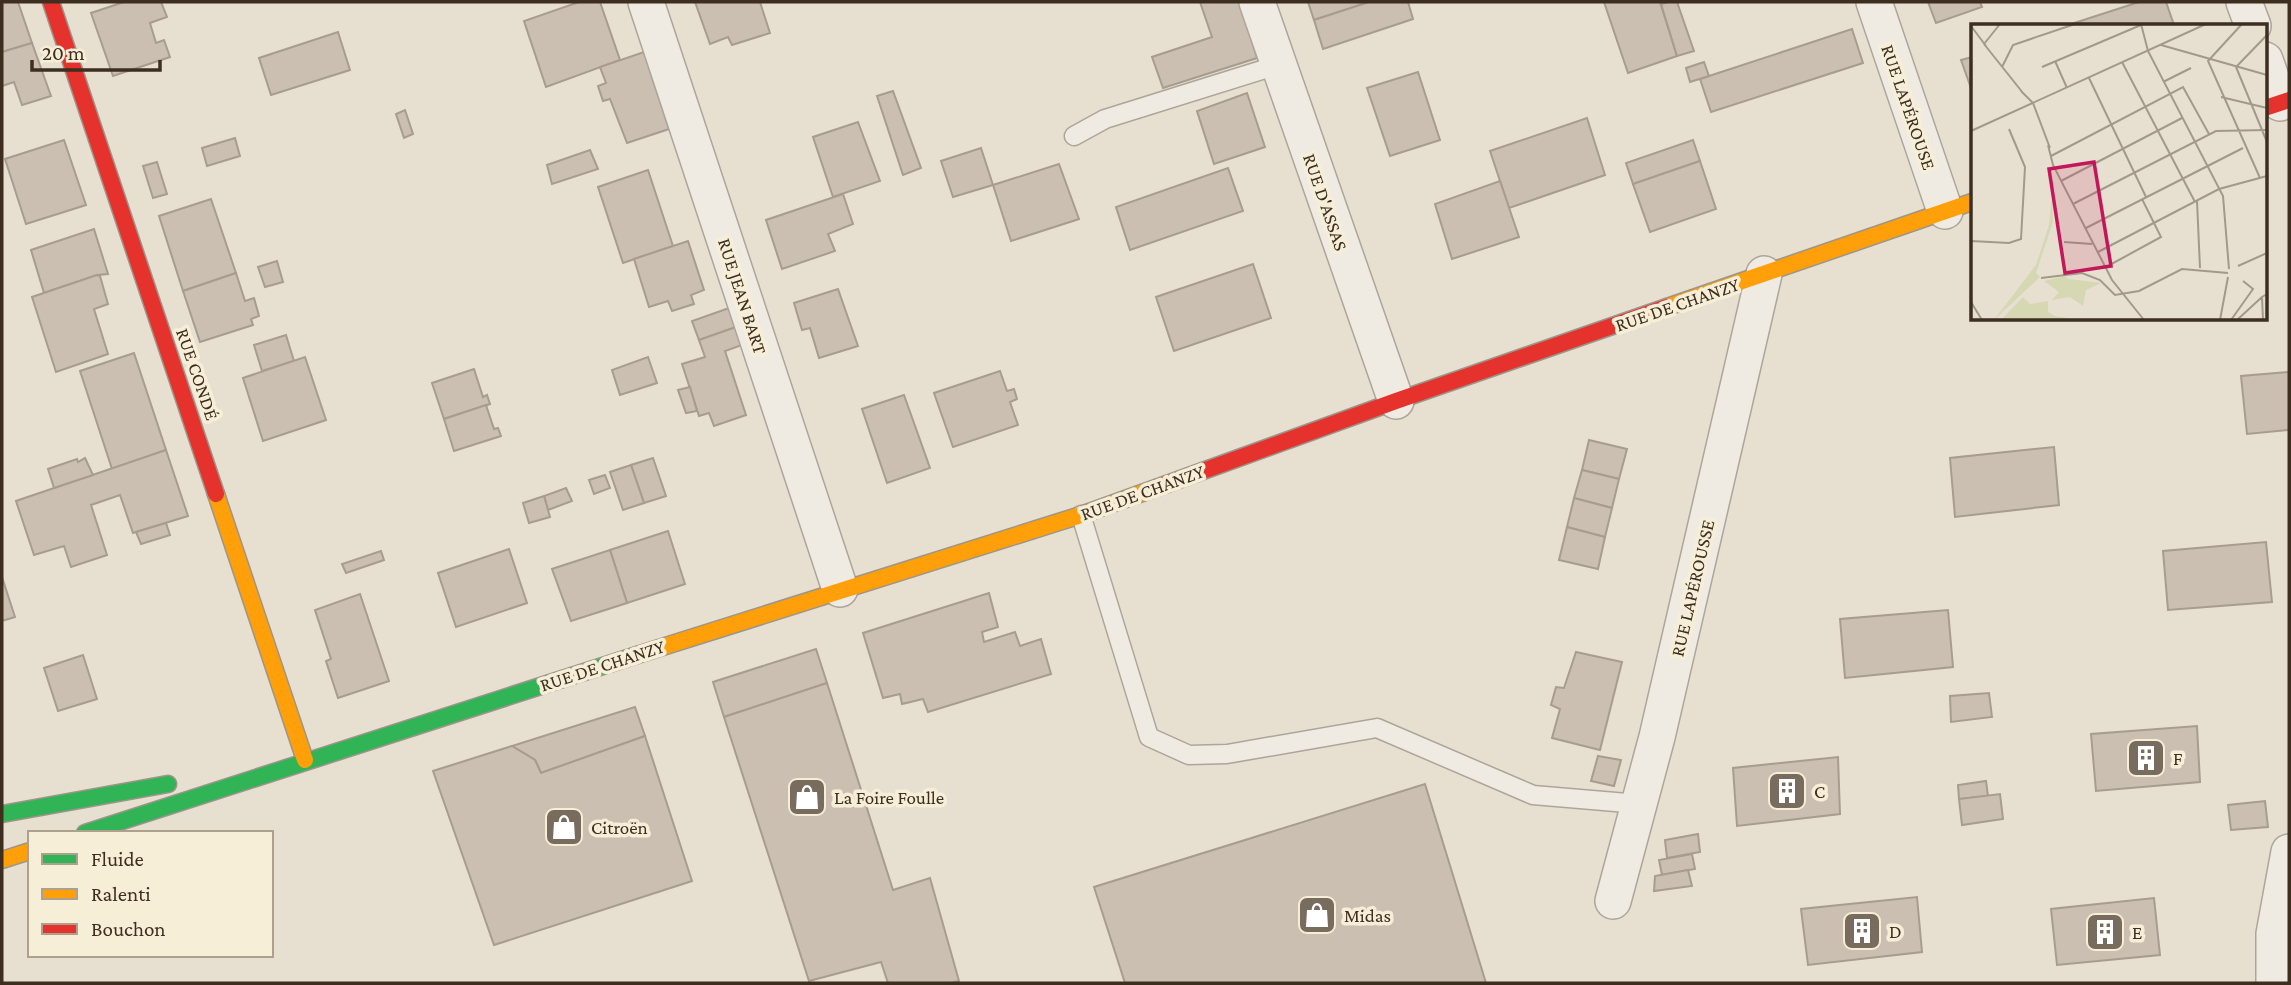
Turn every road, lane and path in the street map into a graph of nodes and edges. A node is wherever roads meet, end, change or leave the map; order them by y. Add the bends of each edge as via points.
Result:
1 (51, 2) edge
2 (646, 2) edge
3 (1257, 2) edge
4 (1874, 2) edge
5 (2244, 2) edge
6 (2252, 24) edge
7 (2266, 63) edge
8 (1278, 65) junction
9 (2278, 104) edge
10 (1074, 136) dead end
11 (1959, 207) edge
12 (1764, 274) junction
13 (1396, 401) junction
14 (1081, 515) junction
15 (840, 589) junction
16 (305, 760) junction
17 (1639, 804) junction
18 (2, 814) edge
19 (91, 831) edge
20 (28, 852) edge
21 (2289, 852) edge
22 (2, 860) edge
23 (1613, 901) dead end
24 (2274, 983) edge

1 - 16 main road, RUE CONDÉ
2 - 15 street, RUE JEAN BART
3 - 8 street, RUE D'ASSAS
4 - 11 street, RUE LAPÉROUSE
5 - 6 street
7 - 9 street
8 - 10 lane via 1105,119
8 - 13 street, RUE D'ASSAS
11 - 12 main road, RUE DE CHANZY
12 - 13 main road, RUE DE CHANZY
12 - 17 street, RUE LAPÉROUSSE
13 - 14 main road, RUE DE CHANZY
14 - 15 main road, RUE DE CHANZY
14 - 17 lane via 1149,737 1189,755 1227,754 1377,728 1533,795
15 - 16 main road, RUE DE CHANZY
16 - 18 main road, RUE DE CHANZY
16 - 19 main road, RUE DE CHANZY
17 - 23 street, RUE LAPÉROUSSE
20 - 22 main road
21 - 24 street via 2274,934

